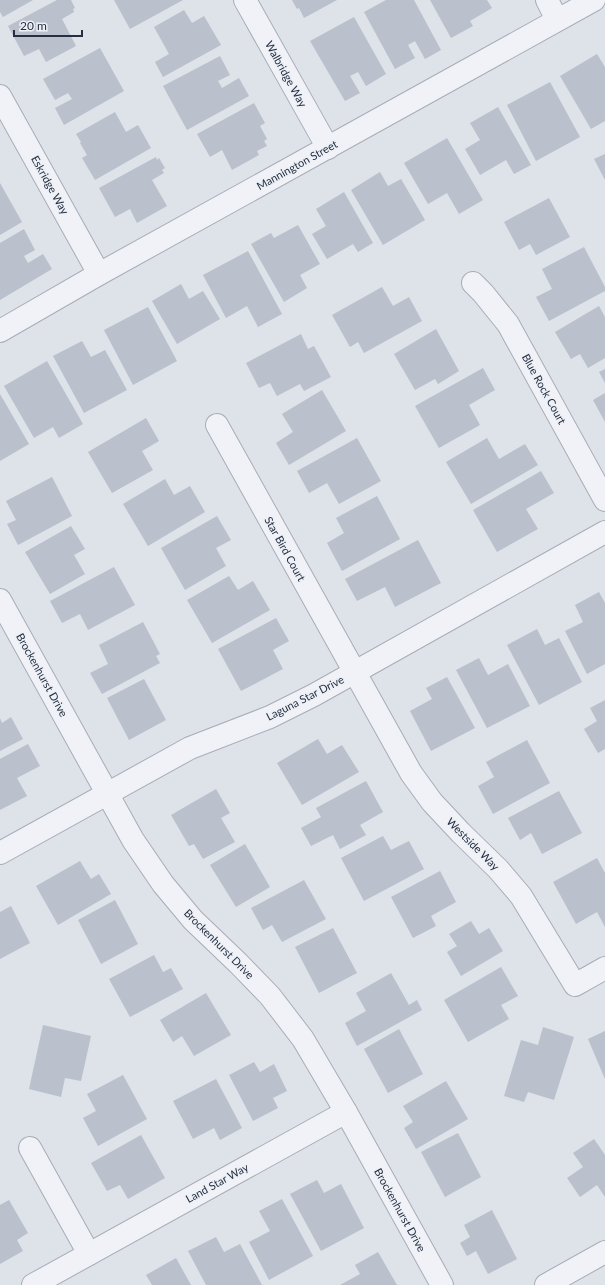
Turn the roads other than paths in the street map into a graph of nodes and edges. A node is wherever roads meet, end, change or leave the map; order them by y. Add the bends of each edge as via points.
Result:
1 (245, 0) edge
2 (547, 0) edge
3 (594, 0) edge
4 (557, 20) junction
5 (0, 96) edge
6 (328, 148) junction
7 (99, 274) junction
8 (473, 283) dead end
9 (0, 331) edge
10 (217, 425) dead end
11 (605, 500) edge
12 (605, 532) edge
13 (0, 600) edge
14 (354, 673) junction
15 (107, 793) junction
16 (0, 853) edge
17 (605, 968) edge
18 (346, 1112) junction
19 (30, 1148) dead end
20 (605, 1252) edge
21 (89, 1254) junction
22 (33, 1285) edge
23 (442, 1285) edge
24 (546, 1285) edge

1 - 6 street, Walbridge Way
2 - 4 street
3 - 4 street, Mannington Street
4 - 6 street, Mannington Street
5 - 7 street, Eskridge Way
6 - 7 street, Mannington Street
7 - 9 street, Mannington Street
8 - 11 street, Blue Rock Court via 508,324
10 - 14 street, Star Bird Court
12 - 14 street, Laguna Star Drive
13 - 15 street, Brockenhurst Drive
14 - 15 street, Laguna Star Drive via 270,717 190,748
14 - 17 street, Westside Way via 411,772 432,802 521,896 575,985
15 - 16 street, Laguna Star Drive
15 - 18 street, Brockenhurst Drive via 133,840 163,884 193,920 270,996 303,1039
18 - 21 street, Land Star Way
18 - 23 street, Brockenhurst Drive
19 - 21 street
20 - 24 street
21 - 22 street, Land Star Way

